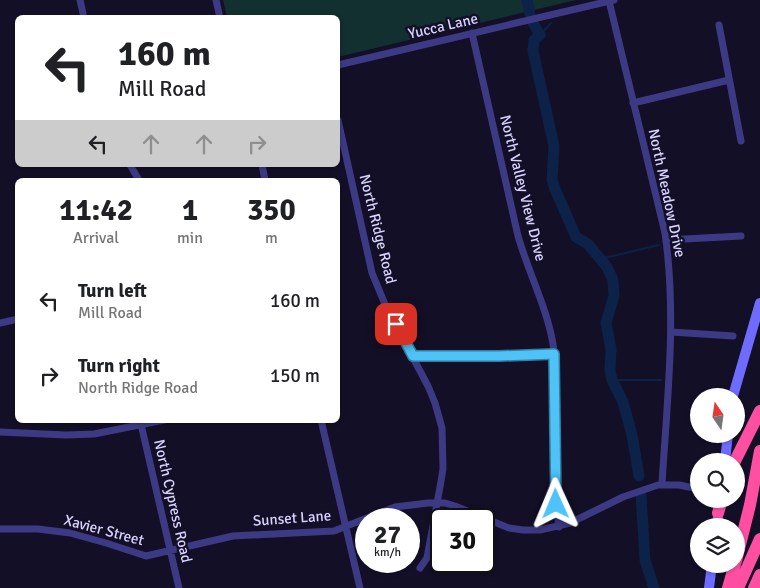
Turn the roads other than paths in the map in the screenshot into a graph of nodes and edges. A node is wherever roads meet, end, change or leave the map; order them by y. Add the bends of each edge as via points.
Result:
1 (80, 0) edge
2 (216, 0) edge
3 (611, 1) edge
4 (83, 15) edge
5 (219, 15) edge
6 (719, 25) dead end
7 (472, 33) junction
8 (340, 65) edge
9 (729, 80) junction
10 (633, 103) junction
11 (340, 129) edge
12 (741, 142) dead end
13 (741, 236) dead end
14 (666, 240) junction
15 (760, 303) edge
16 (15, 320) edge
17 (0, 323) edge
18 (671, 332) junction
19 (733, 336) dead end
20 (554, 354) junction
21 (413, 356) junction
22 (736, 388) edge
23 (760, 411) edge
24 (141, 423) edge
25 (322, 423) edge
26 (0, 432) edge
27 (739, 453) edge
28 (759, 455) edge
29 (662, 484) junction
30 (690, 488) edge
31 (436, 503) junction
32 (719, 508) edge
33 (718, 513) joint
34 (718, 518) edge
35 (745, 525) edge
36 (346, 527) junction
37 (559, 527) junction
38 (0, 529) edge
39 (760, 539) edge
40 (170, 551) junction
41 (420, 568) dead end
42 (711, 573) edge
43 (733, 573) edge
44 (760, 575) edge
45 (179, 588) edge
46 (360, 588) edge
47 (709, 588) edge
48 (728, 588) edge
49 (738, 588) edge
50 (754, 588) edge

1 - 4 street
2 - 5 street
3 - 7 street, Yucca Lane
3 - 10 street, North Meadow Drive
6 - 9 street
7 - 8 street, Yucca Lane
7 - 20 street, North Valley View Drive via 518,236 551,334
9 - 10 street
9 - 12 street
10 - 14 street, North Meadow Drive
11 - 21 street, North Ridge Road via 372,273
13 - 14 street
14 - 18 street, North Meadow Drive via 672,302
15 - 22 main road
16 - 17 street
18 - 19 street
18 - 29 street, North Meadow Drive
20 - 21 street
20 - 37 street, North Valley View Drive
21 - 31 street, North Ridge Road via 435,402 442,428 443,469
23 - 27 highway
24 - 26 street via 94,434
24 - 40 street, North Cypress Road
25 - 36 street
28 - 35 highway
29 - 30 street, Sunset Lane
29 - 37 street, Sunset Lane via 623,497
31 - 36 street, Sunset Lane via 395,507
31 - 37 street, Sunset Lane via 455,506 509,528 540,530
31 - 41 street, North Ridge Road via 427,558
32 - 33 highway
33 - 34 main road
36 - 40 street, Sunset Lane via 325,532 233,536
36 - 46 street
38 - 40 street, Xavier Street via 38,529 70,534 146,556
39 - 49 highway
40 - 45 street, North Cypress Road
42 - 47 main road
43 - 48 highway
44 - 50 highway

